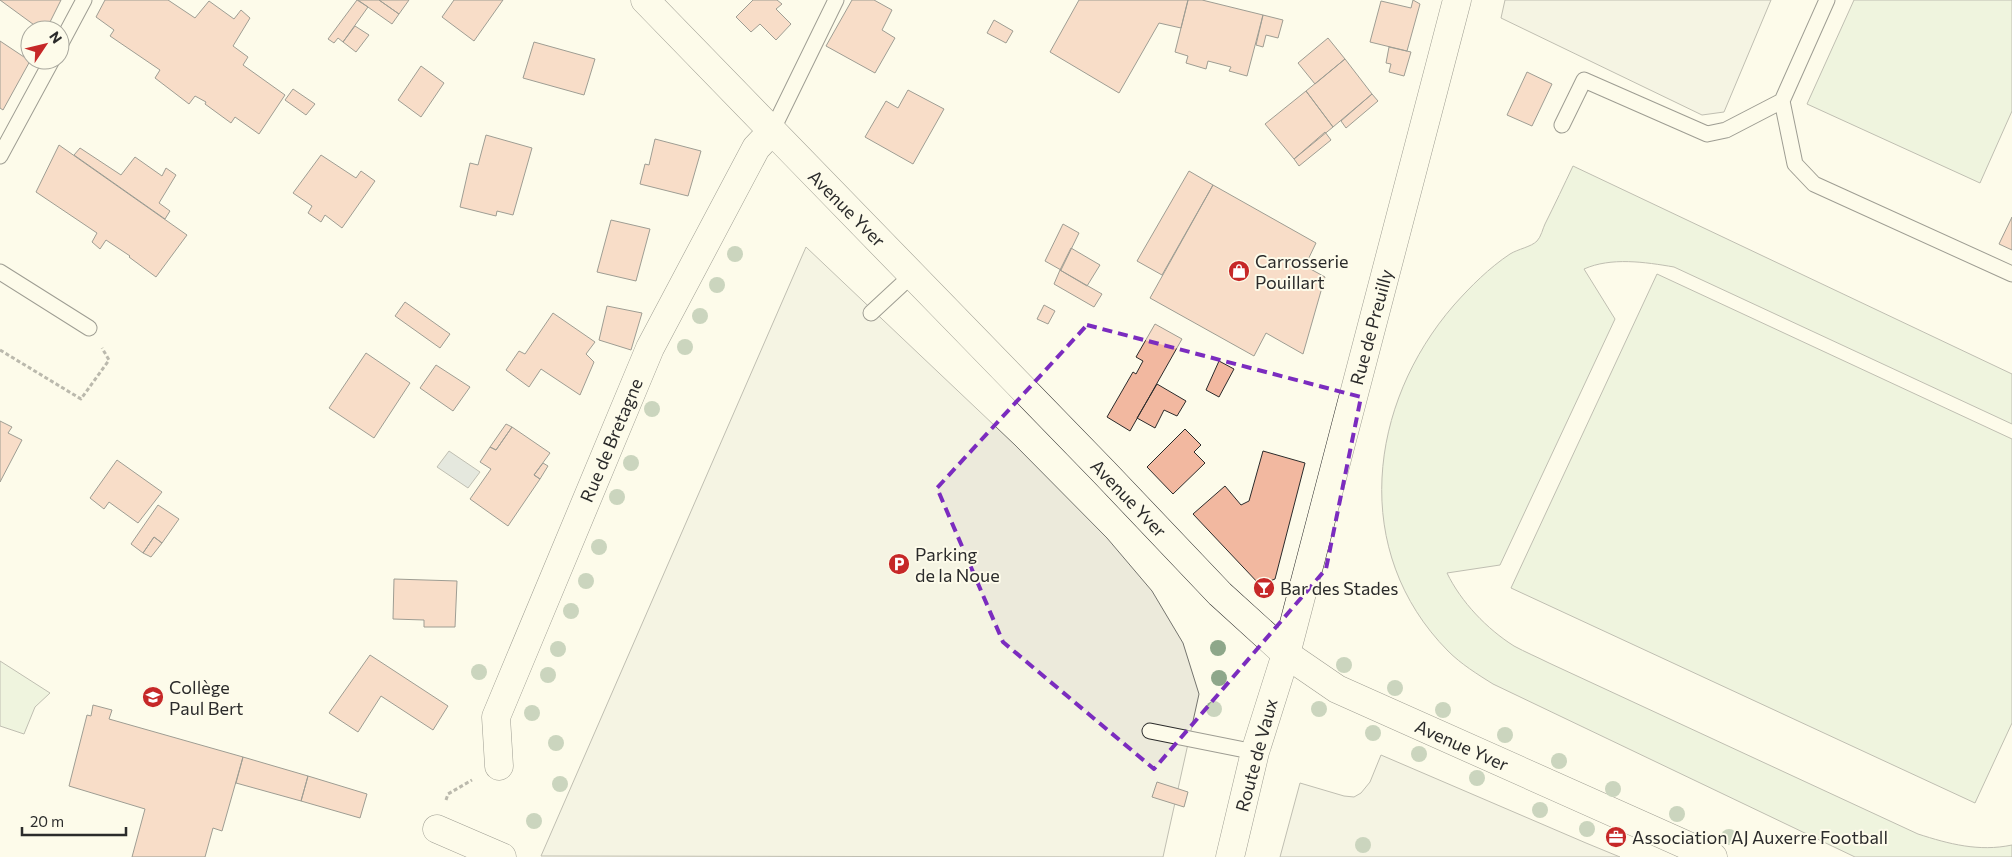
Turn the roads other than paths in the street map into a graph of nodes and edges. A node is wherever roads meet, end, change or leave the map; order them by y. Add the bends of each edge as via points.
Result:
1 (84, 0) edge
2 (645, 0) edge
3 (836, 0) edge
4 (1456, 0) edge
5 (1827, 0) edge
6 (70, 26) edge
7 (47, 70) edge
8 (1782, 101) junction
9 (1562, 125) dead end
10 (772, 131) junction
11 (0, 156) edge
12 (0, 272) edge
13 (2012, 274) edge
14 (912, 275) junction
15 (871, 313) dead end
16 (89, 328) road end
17 (1286, 654) junction
18 (1150, 731) dead end
19 (1255, 752) junction
20 (500, 766) dead end
21 (437, 829) dead end
22 (502, 857) edge
23 (1230, 857) edge
24 (1713, 857) edge

1 - 6 lane
2 - 10 street, Avenue Yver
3 - 10 lane
4 - 17 street, Rue de Preuilly
5 - 8 lane
7 - 11 lane
8 - 9 lane via 1726,130 1708,134 1584,80
8 - 13 lane via 1795,164 1814,184
10 - 14 street, Avenue Yver
10 - 20 street, Rue de Bretagne via 756,148 650,348 496,717
12 - 16 lane
14 - 15 lane
14 - 17 street, Avenue Yver via 1220,594
17 - 19 street, Route de Vaux
17 - 24 street, Avenue Yver via 1337,690
18 - 19 lane
19 - 23 street, Route de Vaux
21 - 22 street

